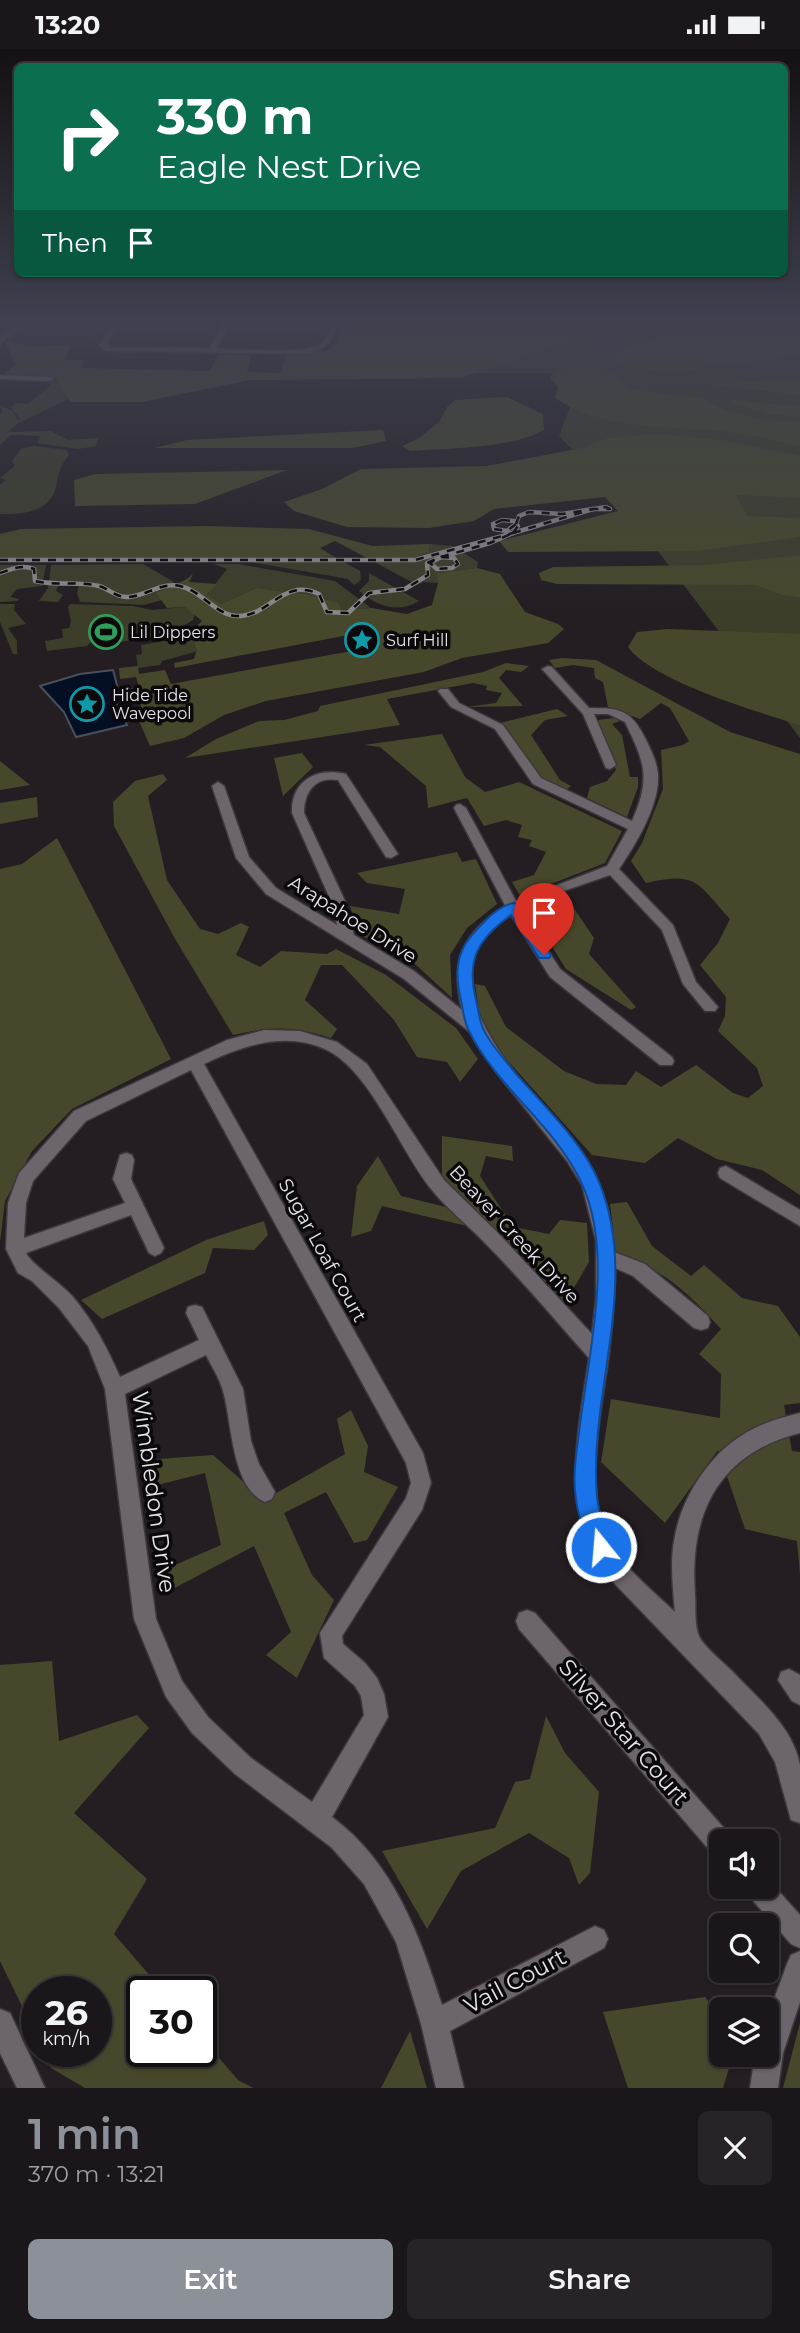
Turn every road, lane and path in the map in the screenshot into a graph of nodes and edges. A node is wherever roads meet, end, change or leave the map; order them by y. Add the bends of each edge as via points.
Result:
1 (548, 669) dead end
2 (444, 691) dead end
3 (586, 711) junction
4 (610, 765) dead end
5 (218, 786) dead end
6 (460, 807) dead end
7 (634, 827) junction
8 (391, 854) dead end
9 (612, 869) junction
10 (513, 907) junction
11 (348, 939) junction
12 (710, 1007) dead end
13 (475, 1028) junction
14 (194, 1061) junction
15 (666, 1061) dead end
16 (126, 1160) dead end
17 (726, 1173) dead end
18 (133, 1207) junction
19 (800, 1219) edge
20 (155, 1248) dead end
21 (15, 1249) junction
22 (607, 1257) junction
23 (195, 1313) dead end
24 (701, 1322) dead end
25 (211, 1343) junction
26 (598, 1354) junction
27 (115, 1389) junction
28 (800, 1423) edge
29 (265, 1492) dead end
30 (527, 1621) dead end
31 (688, 1641) junction
32 (800, 1811) edge
33 (316, 1820) junction
34 (709, 1830) edge
35 (768, 1899) edge
36 (800, 1935) edge
37 (596, 1939) dead end
38 (800, 1964) edge
39 (0, 2023) edge
40 (435, 2024) junction
41 (31, 2088) edge
42 (450, 2088) edge
43 (764, 2088) edge

1 - 3 street
2 - 7 street via 455,705 499,727 537,781
3 - 4 street
3 - 7 street via 610,711 630,720 650,764 650,790
5 - 11 street, Arapahoe Drive via 243,858 271,891
6 - 10 street
7 - 9 street
8 - 11 street via 342,777 326,774 302,789 296,802 298,813 338,901
9 - 10 street
9 - 12 street via 668,928 690,983
10 - 13 street via 489,924 471,946 465,963 464,984
10 - 15 street via 555,973
11 - 13 street, Arapahoe Drive via 409,975
13 - 22 street via 590,1182 603,1222
14 - 21 street via 80,1116 25,1178 17,1202
14 - 26 street, Beaver Creek Drive via 264,1036 300,1037 332,1046 361,1068 438,1185
14 - 33 street, Sugar Loaf Court via 416,1460 421,1483 415,1503 331,1633 332,1650 368,1682 376,1699 376,1717
16 - 18 street via 122,1179
17 - 19 street
18 - 20 street
18 - 21 street
21 - 27 street, Wimbledon Drive via 24,1267 66,1302 95,1341
22 - 24 street via 639,1270
22 - 26 street
23 - 25 street
25 - 27 street
25 - 29 street via 233,1389 250,1469
26 - 31 street via 586,1455 586,1499 601,1547 629,1584
27 - 33 street, Wimbledon Drive via 145,1619 174,1689 200,1725 243,1766
28 - 31 street via 755,1438 733,1454 691,1516 683,1571
30 - 34 street, Silver Star Court
31 - 32 street via 774,1734
33 - 40 street, Wimbledon Drive via 340,1838 373,1875 407,1937
35 - 36 street
37 - 40 street, Vail Court
38 - 43 street via 769,2053
39 - 41 street
40 - 42 street, Wimbledon Drive

